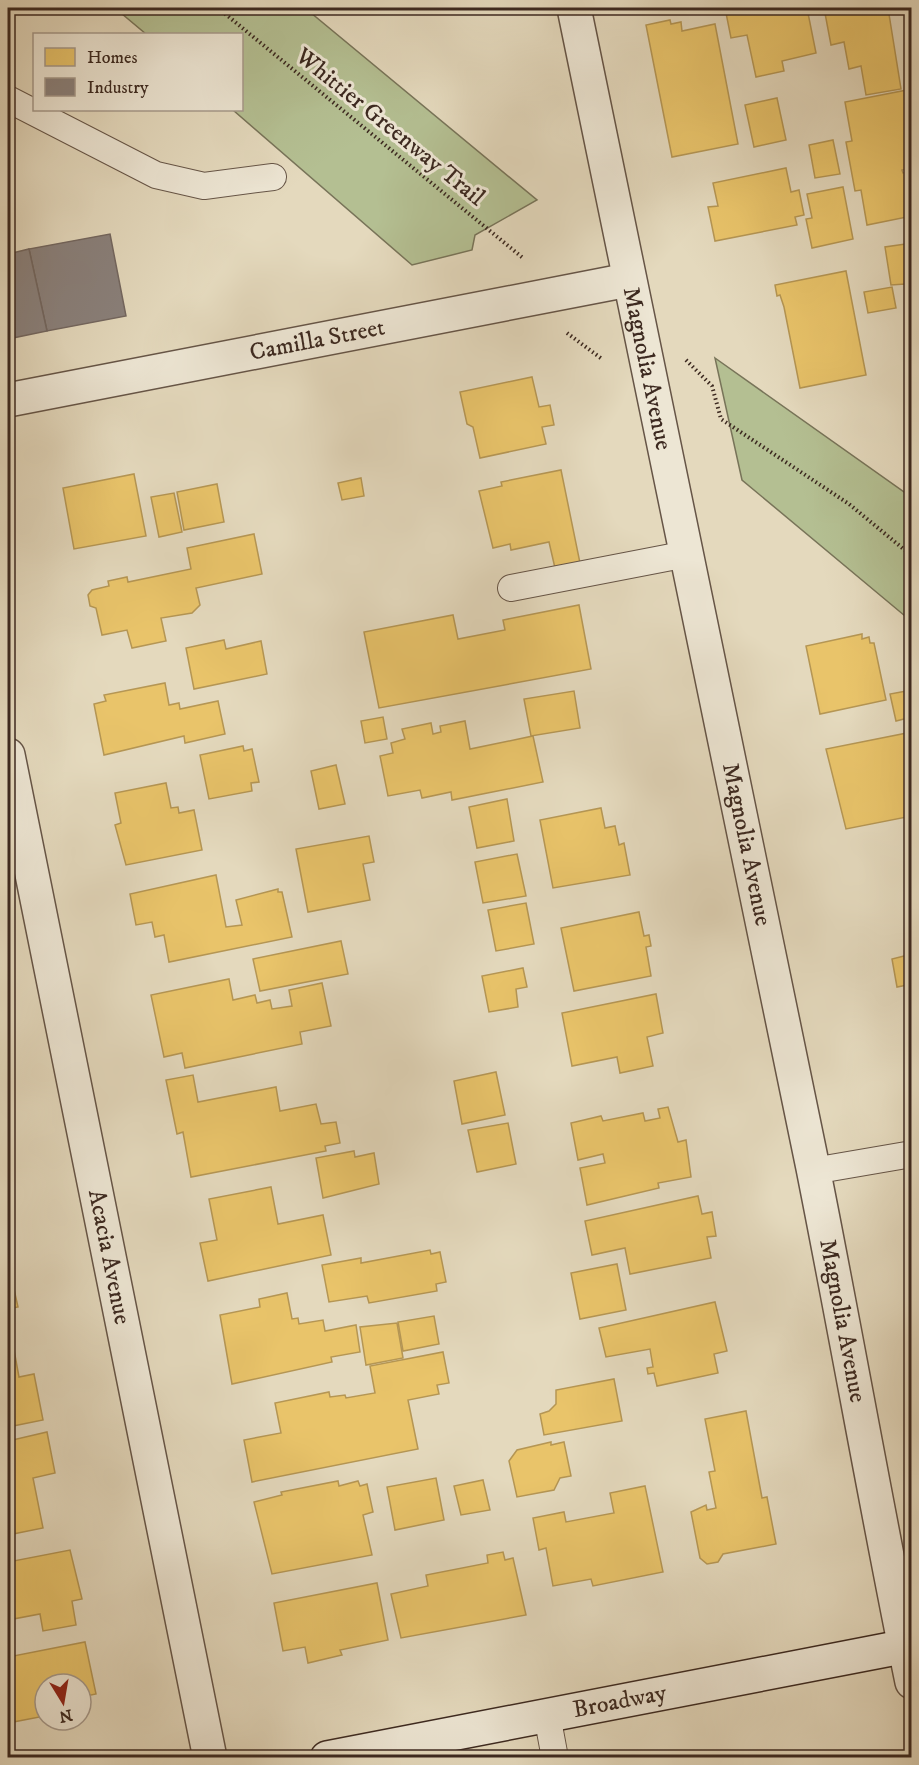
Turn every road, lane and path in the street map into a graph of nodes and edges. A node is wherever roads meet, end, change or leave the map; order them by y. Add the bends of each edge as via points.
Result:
1 (218, 8) edge
2 (574, 8) edge
3 (8, 99) edge
4 (273, 177) dead end
5 (531, 265) dead end
6 (628, 280) junction
7 (562, 329) dead end
8 (678, 356) dead end
9 (610, 365) dead end
10 (8, 400) edge
11 (687, 554) junction
12 (912, 556) edge
13 (511, 588) dead end
14 (8, 755) edge
15 (912, 1154) edge
16 (813, 1171) junction
17 (908, 1645) edge
18 (912, 1682) edge
19 (546, 1715) junction
20 (210, 1758) edge
21 (327, 1758) edge
22 (555, 1758) edge

1 - 5 path, Whittier Greenway Trail
2 - 6 street, Magnolia Avenue
3 - 4 lane via 156,175 204,186
6 - 10 street, Camilla Street
6 - 11 street, Magnolia Avenue
7 - 9 path
8 - 12 path via 691,362 712,386 721,419 849,504
11 - 13 lane
11 - 16 street, Magnolia Avenue
14 - 20 street, Acacia Avenue
15 - 16 lane
16 - 17 street, Magnolia Avenue
17 - 18 street, Magnolia Avenue
17 - 19 street, Broadway
19 - 21 street, Broadway
19 - 22 lane

